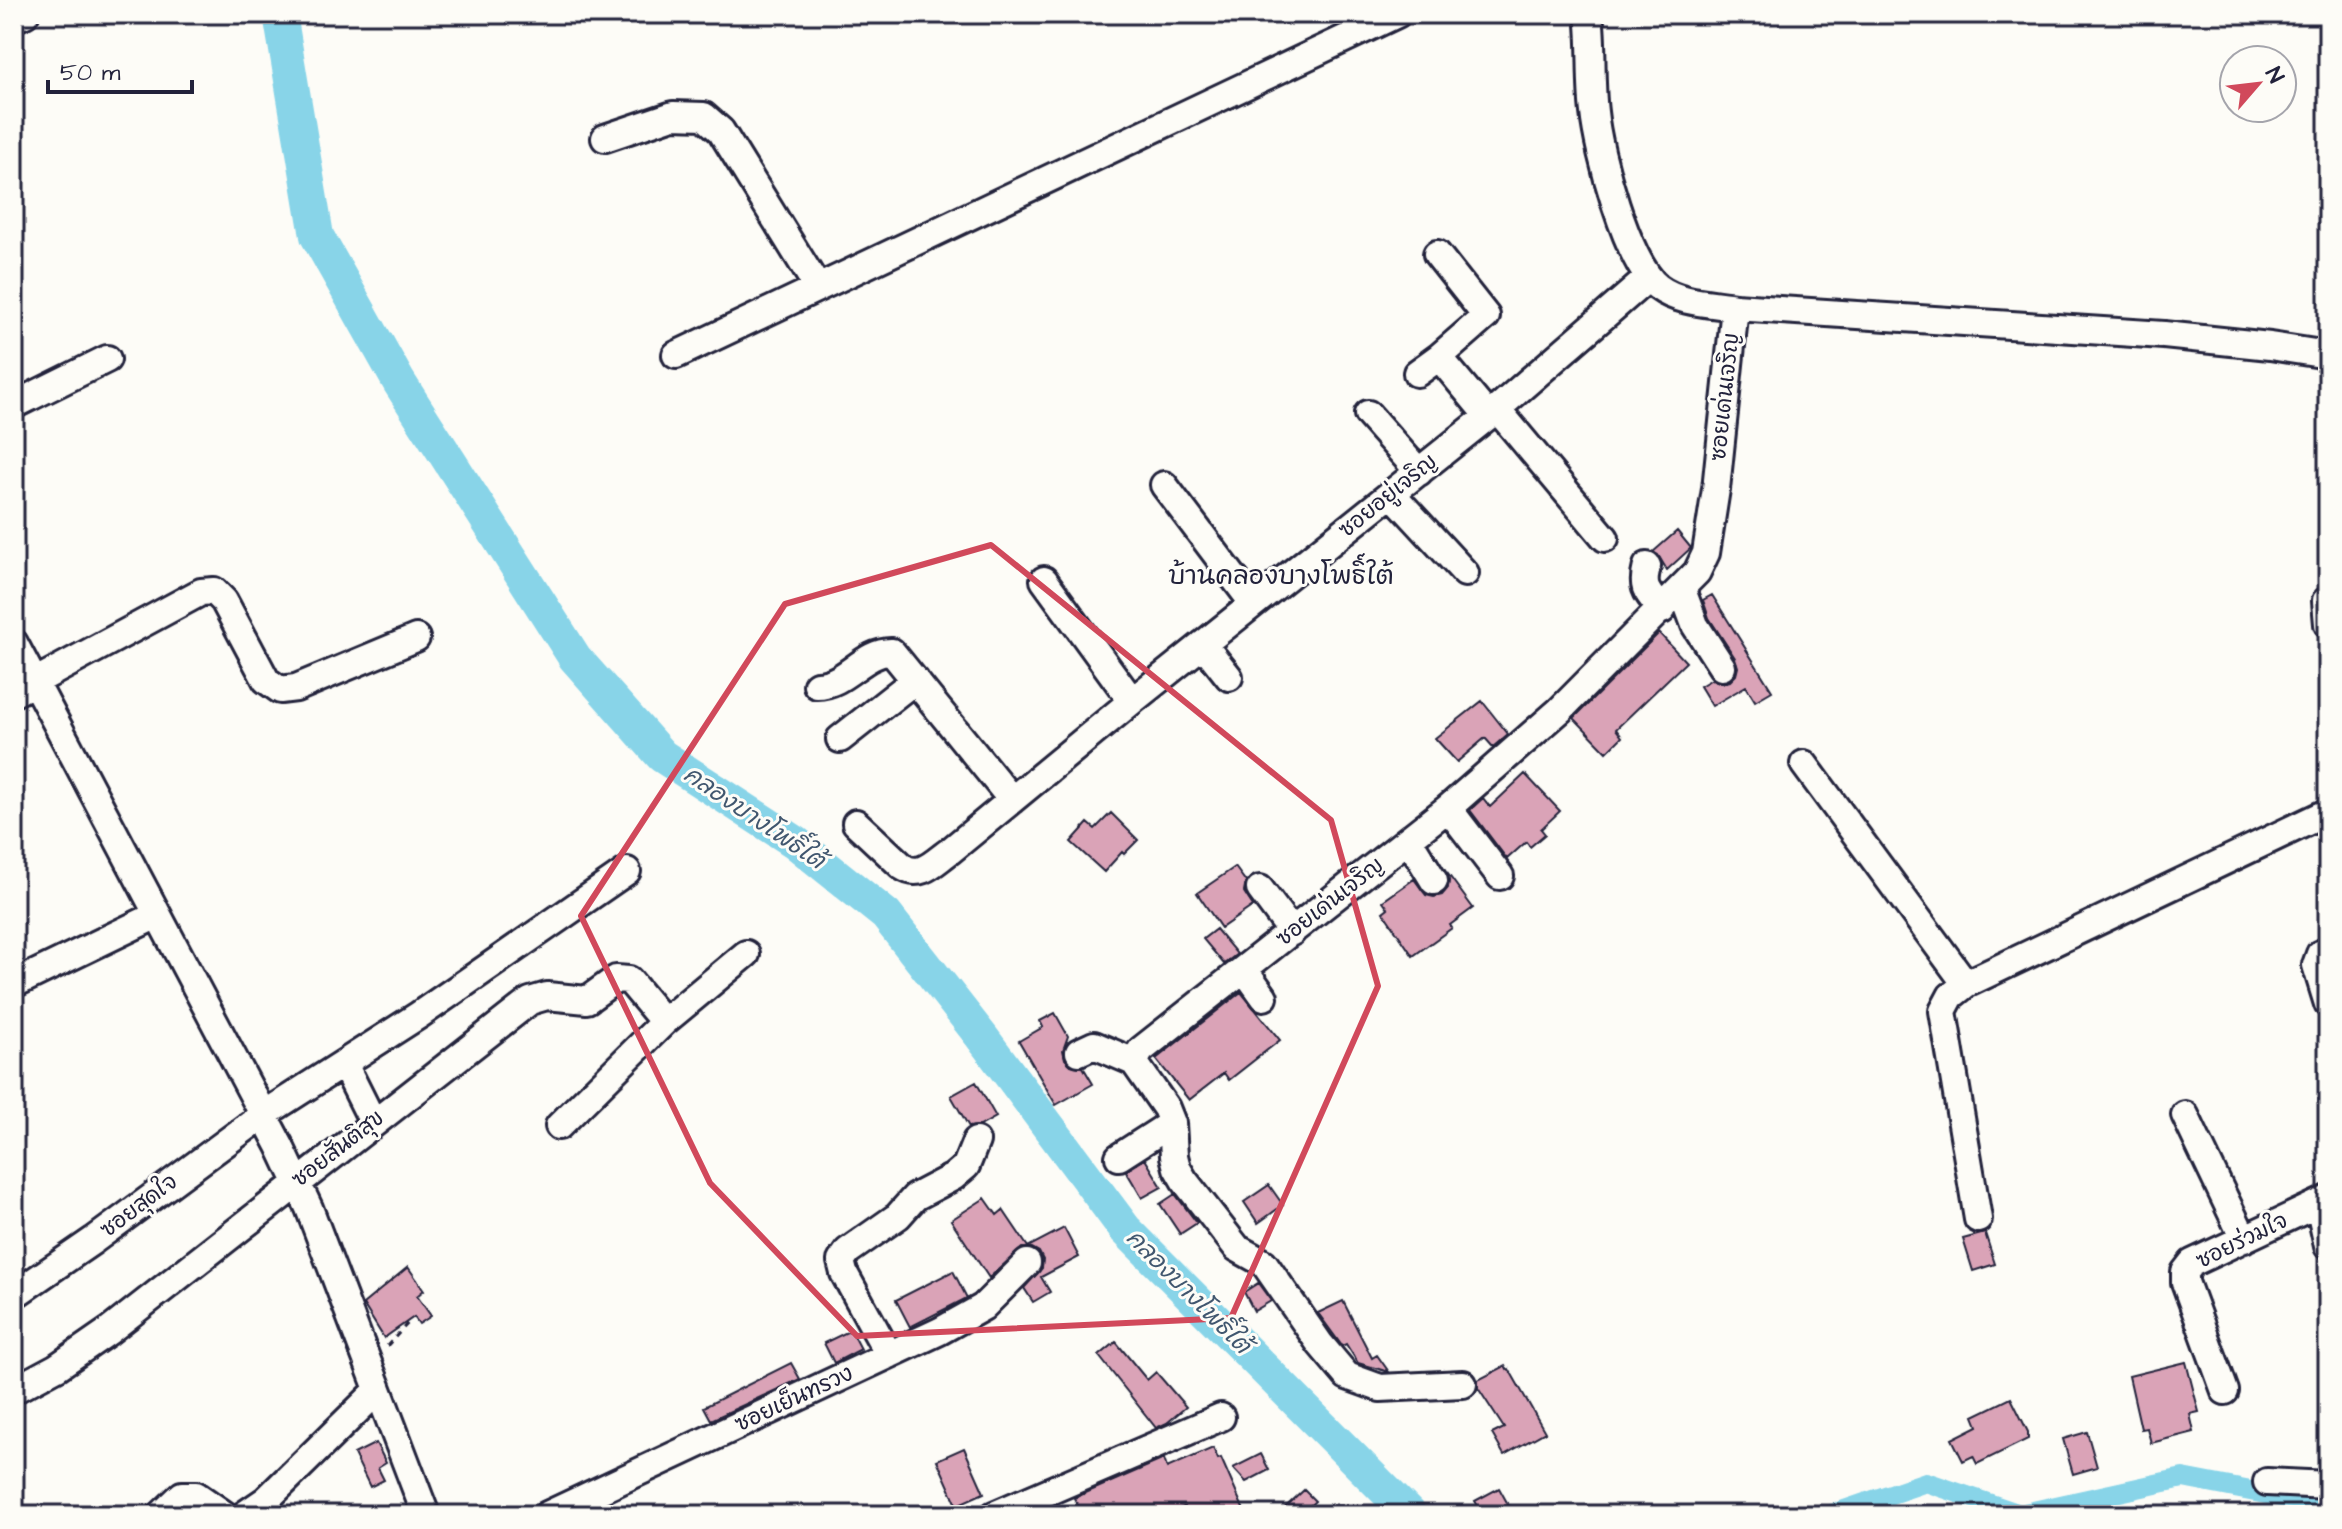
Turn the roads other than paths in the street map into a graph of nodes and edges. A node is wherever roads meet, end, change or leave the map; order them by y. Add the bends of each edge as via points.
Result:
1 (25, 14) edge
2 (1397, 14) edge
3 (1589, 14) edge
4 (14, 19) edge
5 (605, 138) dead end
6 (1437, 254) dead end
7 (1648, 278) junction
8 (818, 288) junction
9 (1735, 307) junction
10 (676, 355) dead end
11 (2328, 355) edge
12 (1439, 357) junction
13 (107, 359) dead end
14 (1417, 373) dead end
15 (14, 405) edge
16 (1493, 412) junction
17 (1368, 414) dead end
18 (1419, 472) junction
19 (1164, 485) dead end
20 (1391, 493) junction
21 (1605, 538) dead end
22 (1647, 566) dead end
23 (1465, 573) dead end
24 (1044, 580) dead end
25 (1682, 590) junction
26 (2328, 600) edge
27 (1253, 603) junction
28 (1662, 610) junction
29 (2328, 624) edge
30 (416, 638) dead end
31 (14, 643) edge
32 (1203, 644) junction
33 (1722, 667) dead end
34 (1229, 677) dead end
35 (915, 680) junction
36 (817, 685) dead end
37 (25, 687) edge
38 (1132, 701) junction
39 (840, 739) dead end
40 (1804, 764) dead end
41 (1012, 800) junction
42 (1448, 808) junction
43 (2328, 812) edge
44 (856, 823) dead end
45 (1409, 840) junction
46 (627, 871) dead end
47 (1500, 876) dead end
48 (1434, 881) dead end
49 (1260, 889) dead end
50 (157, 915) junction
51 (1292, 932) junction
52 (2328, 951) edge
53 (746, 954) dead end
54 (1244, 969) junction
55 (14, 984) edge
56 (1966, 984) junction
57 (1264, 997) dead end
58 (2328, 1004) edge
59 (664, 1022) junction
60 (1079, 1052) dead end
61 (1134, 1062) junction
62 (344, 1064) junction
63 (263, 1115) junction
64 (2185, 1115) dead end
65 (373, 1122) junction
66 (1172, 1123) junction
67 (559, 1126) dead end
68 (976, 1141) dead end
69 (1119, 1157) dead end
70 (296, 1182) junction
71 (2323, 1202) edge
72 (1978, 1219) dead end
73 (2244, 1239) junction
74 (2328, 1246) edge
75 (1027, 1263) dead end
76 (14, 1295) edge
77 (889, 1355) junction
78 (373, 1378) junction
79 (1463, 1384) dead end
80 (14, 1390) edge
81 (2225, 1391) dead end
82 (1221, 1417) dead end
83 (2267, 1482) dead end
84 (2328, 1485) edge
85 (161, 1515) edge
86 (225, 1515) edge
87 (244, 1515) edge
88 (426, 1515) edge
89 (547, 1515) edge
90 (994, 1515) edge

1 - 4 street
2 - 8 street
3 - 7 street via 1594,112 1603,159 1621,218
5 - 8 street via 673,115 704,116 721,131
6 - 12 street via 1486,316
7 - 9 street via 1682,299
7 - 16 street, ซอยอยู่เจริญ
8 - 10 street
9 - 11 street via 2164,335
9 - 25 street, ซอยเด่นเจริญ via 1706,553
12 - 14 street
12 - 16 street
13 - 15 street
16 - 18 street, ซอยอยู่เจริญ
16 - 21 street
17 - 18 street
18 - 20 street, ซอยอยู่เจริญ
19 - 27 street
20 - 23 street
20 - 27 street, ซอยอยู่เจริญ
22 - 28 street via 1646,591
24 - 38 street
25 - 28 street, ซอยเด่นเจริญ
25 - 33 street via 1695,625
26 - 29 street
27 - 32 street, ซอยอยู่เจริญ
28 - 42 street, ซอยเด่นเจริญ via 1560,710
30 - 37 street via 280,690 266,680 224,601 214,591 201,592
31 - 37 street
32 - 34 street
32 - 38 street, ซอยอยู่เจริญ
35 - 36 street via 892,652 883,651 836,681
35 - 39 street
35 - 41 street
37 - 50 street
38 - 41 street, ซอยอยู่เจริญ
40 - 56 street
41 - 44 street, ซอยอยู่เจริญ via 920,872 903,867
42 - 45 street, ซอยเด่นเจริญ
42 - 47 street
43 - 56 street
45 - 48 street
45 - 51 street, ซอยเด่นเจริญ
46 - 62 street, ซอยสุดใจ
49 - 51 street
50 - 55 street
50 - 63 street
51 - 54 street, ซอยเด่นเจริญ
52 - 58 street via 2320,954 2316,965
53 - 59 street
54 - 57 street
54 - 61 street, ซอยเด่นเจริญ via 1141,1050
56 - 72 street via 1943,1011
59 - 65 street, ซอยสันติสุข via 629,980 616,979 587,1000 547,996 530,1001
59 - 67 street
60 - 61 street via 1094,1045
61 - 66 street
62 - 63 street, ซอยสุดใจ
62 - 65 street
63 - 70 street
63 - 76 street, ซอยสุดใจ
64 - 73 street
65 - 70 street, ซอยสันติสุข
66 - 69 street
66 - 79 street via 1174,1156 1184,1180 1237,1248 1264,1263 1347,1376 1380,1388
68 - 77 street via 966,1166 915,1197 841,1261
70 - 78 street
70 - 80 street, ซอยสันติสุข via 109,1331
71 - 73 street, ซอยร่วมใจ
71 - 74 street
73 - 81 street, ซอยร่วมใจ via 2192,1263 2185,1272
75 - 77 street, ซอยเย็นทรวง via 983,1307
77 - 89 street, ซอยเย็นทรวง
78 - 87 street via 266,1500
78 - 88 street
82 - 90 street
83 - 84 street
85 - 86 street via 182,1495 196,1495

